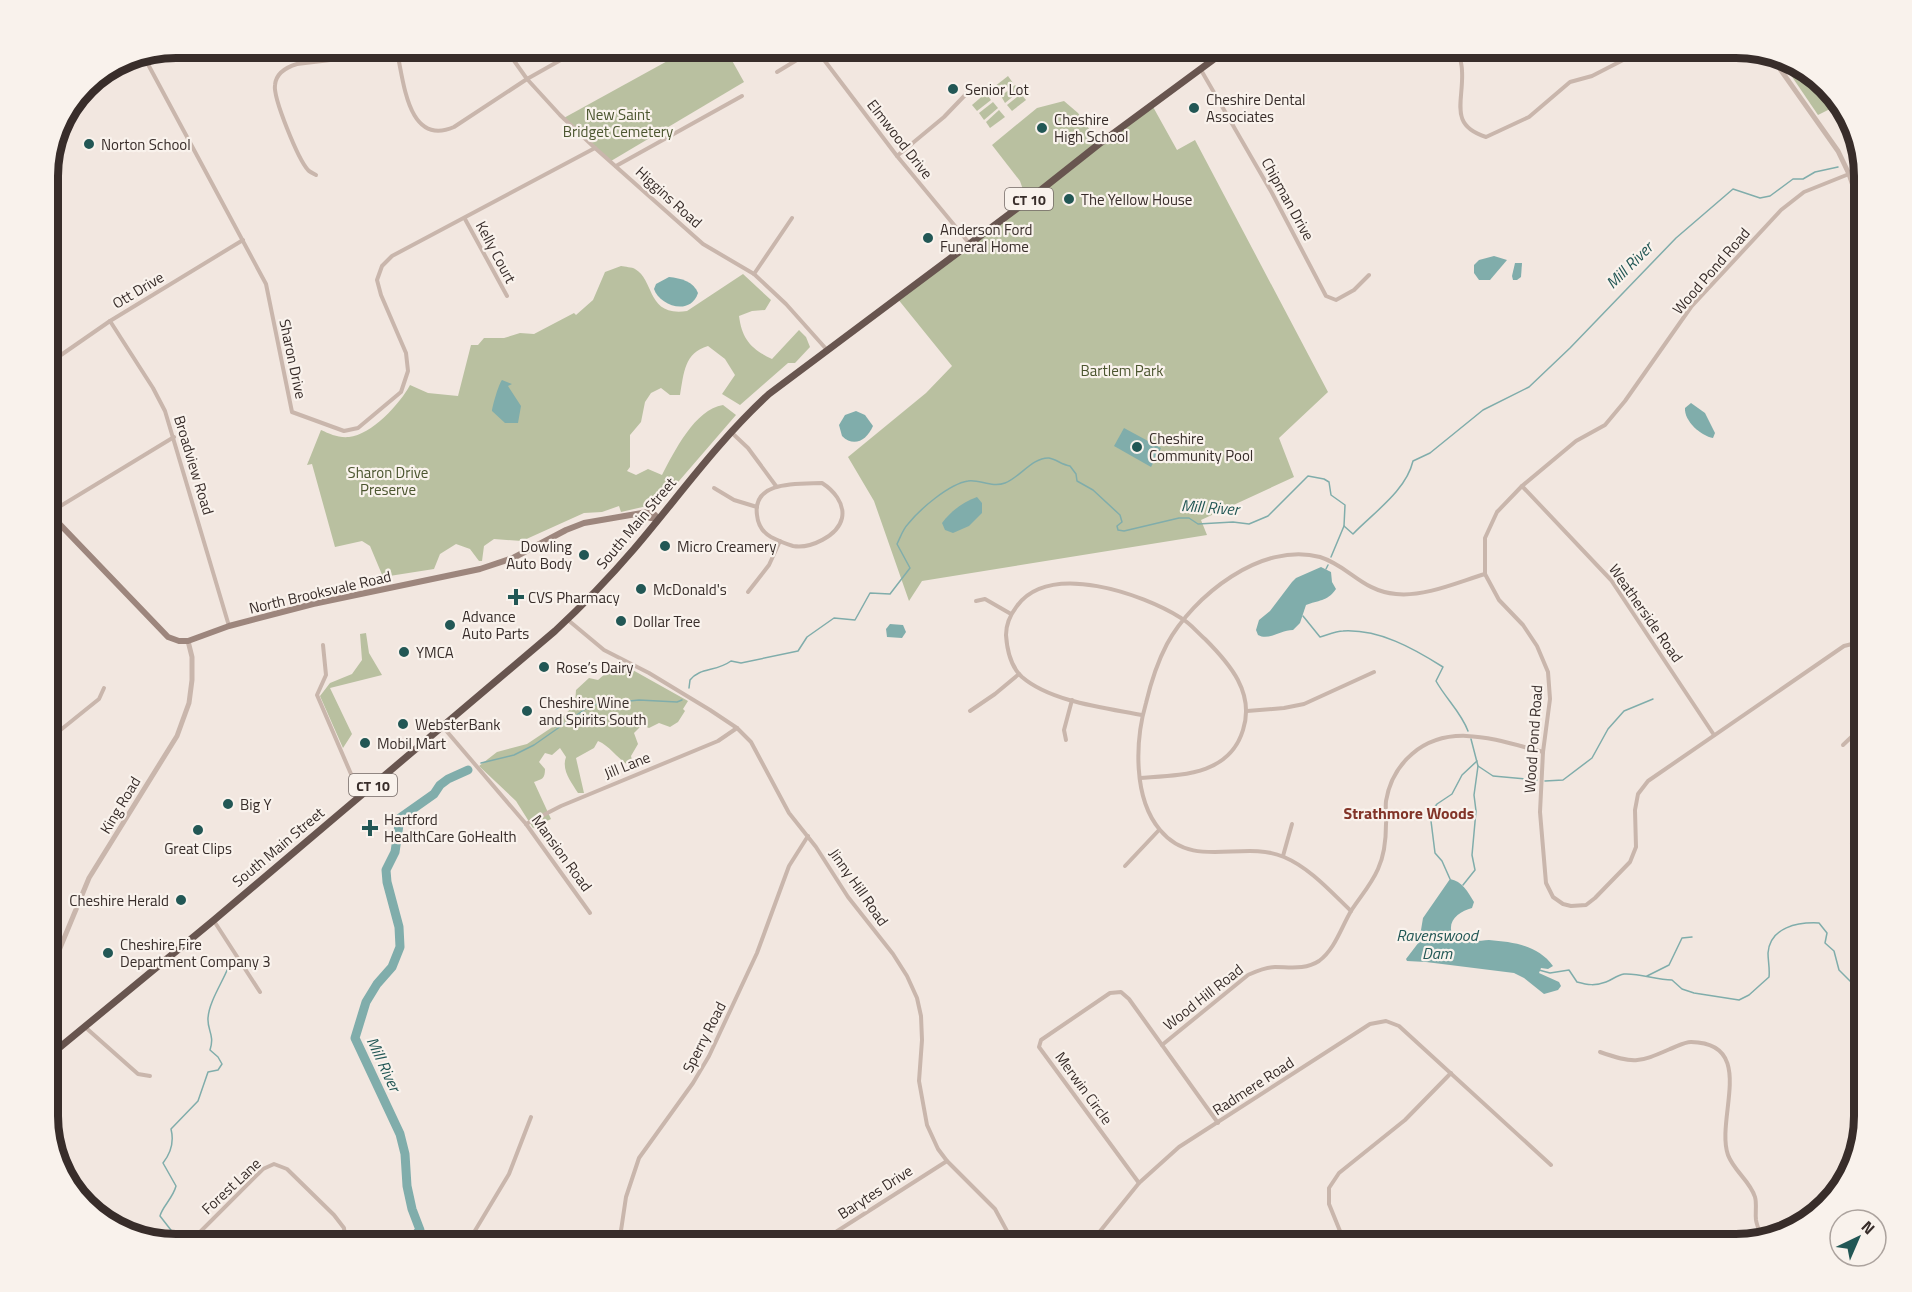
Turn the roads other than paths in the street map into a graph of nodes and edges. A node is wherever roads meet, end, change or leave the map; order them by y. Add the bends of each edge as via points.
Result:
1 (347, 58) edge
2 (398, 58) edge
3 (512, 58) edge
4 (564, 58) edge
5 (799, 58) edge
6 (823, 58) edge
7 (1216, 58) edge
8 (1460, 58) edge
9 (1627, 58) edge
10 (147, 63) edge
11 (1778, 66) edge
12 (1201, 70) junction
13 (777, 72) dead end
14 (527, 79) junction
15 (969, 91) dead end
16 (742, 96) dead end
17 (596, 148) junction
18 (897, 156) junction
19 (616, 166) junction
20 (1849, 174) junction
21 (316, 175) dead end
22 (1854, 189) edge
23 (792, 218) dead end
24 (465, 219) junction
25 (243, 240) junction
26 (969, 243) junction
27 (754, 274) junction
28 (1369, 275) dead end
29 (507, 296) dead end
30 (110, 321) junction
31 (828, 351) junction
32 (59, 356) edge
33 (730, 431) junction
34 (174, 437) junction
35 (776, 486) junction
36 (1522, 486) junction
37 (714, 488) dead end
38 (59, 506) edge
39 (757, 507) junction
40 (658, 518) junction
41 (59, 523) edge
42 (780, 541) junction
43 (1485, 574) junction
44 (748, 592) dead end
45 (976, 601) dead end
46 (1011, 614) junction
47 (568, 619) junction
48 (1184, 619) junction
49 (229, 626) junction
50 (188, 641) junction
51 (1854, 642) edge
52 (323, 645) dead end
53 (1374, 672) dead end
54 (1019, 674) junction
55 (104, 688) dead end
56 (1072, 700) junction
57 (970, 711) dead end
58 (1247, 711) junction
59 (1142, 716) junction
60 (443, 727) junction
61 (737, 728) junction
62 (59, 731) edge
63 (1714, 735) junction
64 (1854, 735) edge
65 (1066, 740) dead end
66 (1843, 746) dead end
67 (1543, 752) junction
68 (1140, 778) junction
69 (363, 794) junction
70 (526, 824) junction
71 (1292, 824) dead end
72 (1159, 830) junction
73 (808, 836) junction
74 (1283, 856) junction
75 (1125, 866) dead end
76 (1351, 910) junction
77 (590, 913) dead end
78 (214, 920) junction
79 (59, 950) edge
80 (260, 992) dead end
81 (84, 1027) junction
82 (1162, 1044) junction
83 (59, 1048) edge
84 (1600, 1052) dead end
85 (1451, 1073) junction
86 (150, 1076) dead end
87 (531, 1117) dead end
88 (1218, 1123) junction
89 (947, 1161) junction
90 (1551, 1165) dead end
91 (1139, 1183) junction
92 (1759, 1230) edge
93 (198, 1234) edge
94 (345, 1234) edge
95 (473, 1234) edge
96 (620, 1234) edge
97 (833, 1234) edge
98 (1009, 1234) edge
99 (1097, 1234) edge
100 (1341, 1234) edge

1 - 21 street via 286,67 275,85 288,132 308,171
2 - 14 street via 414,115 430,131 454,128
3 - 14 street, Higgins Road
4 - 14 street
5 - 13 street
6 - 18 street, Elmwood Drive
7 - 12 highway, South Main Street / CT 10
8 - 9 street via 1462,121 1472,132 1486,137 1529,117 1570,82 1602,72
10 - 25 street, Sharon Drive
11 - 20 street via 1831,139
12 - 26 highway, South Main Street / CT 10
12 - 28 street, Chipman Drive via 1272,192 1326,296 1336,300
14 - 17 street, Higgins Road
15 - 18 street
16 - 19 street
17 - 19 street, Higgins Road
17 - 24 street, Sharon Drive
18 - 26 street, Elmwood Drive
19 - 27 street, Higgins Road via 703,244
20 - 22 street
20 - 36 street, Wood Pond Road via 1804,192 1781,210 1691,307 1605,425 1576,441
23 - 27 street
24 - 25 street, Sharon Drive via 392,256 382,266 377,280 406,353 408,371 401,392 358,428 344,431 292,412 266,284
24 - 29 street, Kelly Court
25 - 30 street, Ott Drive
26 - 31 highway, South Main Street / CT 10
27 - 31 street, Higgins Road
30 - 32 street, Ott Drive
30 - 34 street, Broadview Road via 153,388
31 - 33 highway, South Main Street / CT 10 via 769,394
33 - 35 street
33 - 40 highway, South Main Street / CT 10
34 - 38 street
34 - 49 street, Broadview Road
35 - 39 street via 760,498
35 - 42 street via 822,483 833,491 842,518 834,532 814,544 794,546
36 - 43 street, Wood Pond Road via 1497,512 1485,538
36 - 63 street, Weatherside Road via 1611,580
37 - 39 street
39 - 42 street via 758,525
40 - 47 highway, South Main Street / CT 10
40 - 49 main road, North Brooksvale Road via 642,513 584,523 480,570 312,604
41 - 50 main road via 168,637
42 - 44 street via 769,565
43 - 48 street via 1398,594 1368,586 1319,557 1284,556 1259,563 1227,580
43 - 67 street, Wood Pond Road via 1499,600 1537,646 1548,672 1550,699
45 - 46 street via 985,599
46 - 48 street via 1033,591 1070,585 1130,594
46 - 54 street via 1006,628 1007,647
47 - 60 highway, South Main Street / CT 10
47 - 61 street, Jinny Hill Road via 615,657 670,685
48 - 58 street via 1235,673
48 - 59 street via 1155,668
49 - 50 main road, North Brooksvale Road
50 - 79 street, King Road via 192,680 177,736 89,878
51 - 63 street, Wood Pond Road
52 - 69 street via 326,675 317,695
53 - 58 street via 1304,704
54 - 56 street via 1032,685
54 - 57 street
55 - 62 street via 99,699
56 - 59 street
56 - 65 street via 1064,730
58 - 68 street via 1243,732 1231,753 1216,765 1197,773
59 - 68 street
60 - 69 highway, South Main Street / CT 10
60 - 70 street, Mansion Road
61 - 70 street, Jill Lane via 718,741
61 - 73 street, Jinny Hill Road via 751,742 783,803
63 - 67 street, Wood Pond Road via 1644,786 1635,810 1634,855 1596,898 1582,906 1558,901 1546,883 1540,812
64 - 66 street
67 - 76 street, Wood Hill Road via 1475,735 1453,735 1418,749 1403,762 1393,779 1386,802 1379,868
68 - 72 street via 1145,803
69 - 78 highway, South Main Street / CT 10
70 - 77 street, Mansion Road
71 - 74 street
72 - 74 street via 1192,851 1215,854 1251,849
72 - 75 street
73 - 89 street, Jinny Hill Road via 913,987 922,1027 919,1081 923,1110 932,1137
73 - 96 street, Sperry Road via 786,872 753,962 709,1056 636,1165
74 - 76 street
76 - 82 street, Wood Hill Road via 1330,951 1318,962 1303,968 1275,967 1248,975
78 - 80 street
78 - 81 highway, South Main Street / CT 10
81 - 83 highway, South Main Street / CT 10
81 - 86 street via 138,1074
82 - 88 street, Merwin Circle
82 - 91 street, Merwin Circle via 1121,992 1110,993 1039,1043
84 - 92 street via 1624,1061 1641,1062 1687,1042 1717,1049 1731,1075 1725,1139 1728,1154 1755,1198
85 - 88 street, Radmere Road via 1399,1026 1378,1022
85 - 90 street, Radmere Road
85 - 100 street via 1405,1120 1339,1173 1329,1188 1329,1204
87 - 95 street via 509,1174
88 - 91 street, Radmere Road via 1179,1147
89 - 97 street, Barytes Drive
89 - 98 street, Jinny Hill Road via 995,1209
91 - 99 street, Radmere Road
93 - 94 street, Forest Lane via 262,1169 274,1164 288,1169 334,1215

